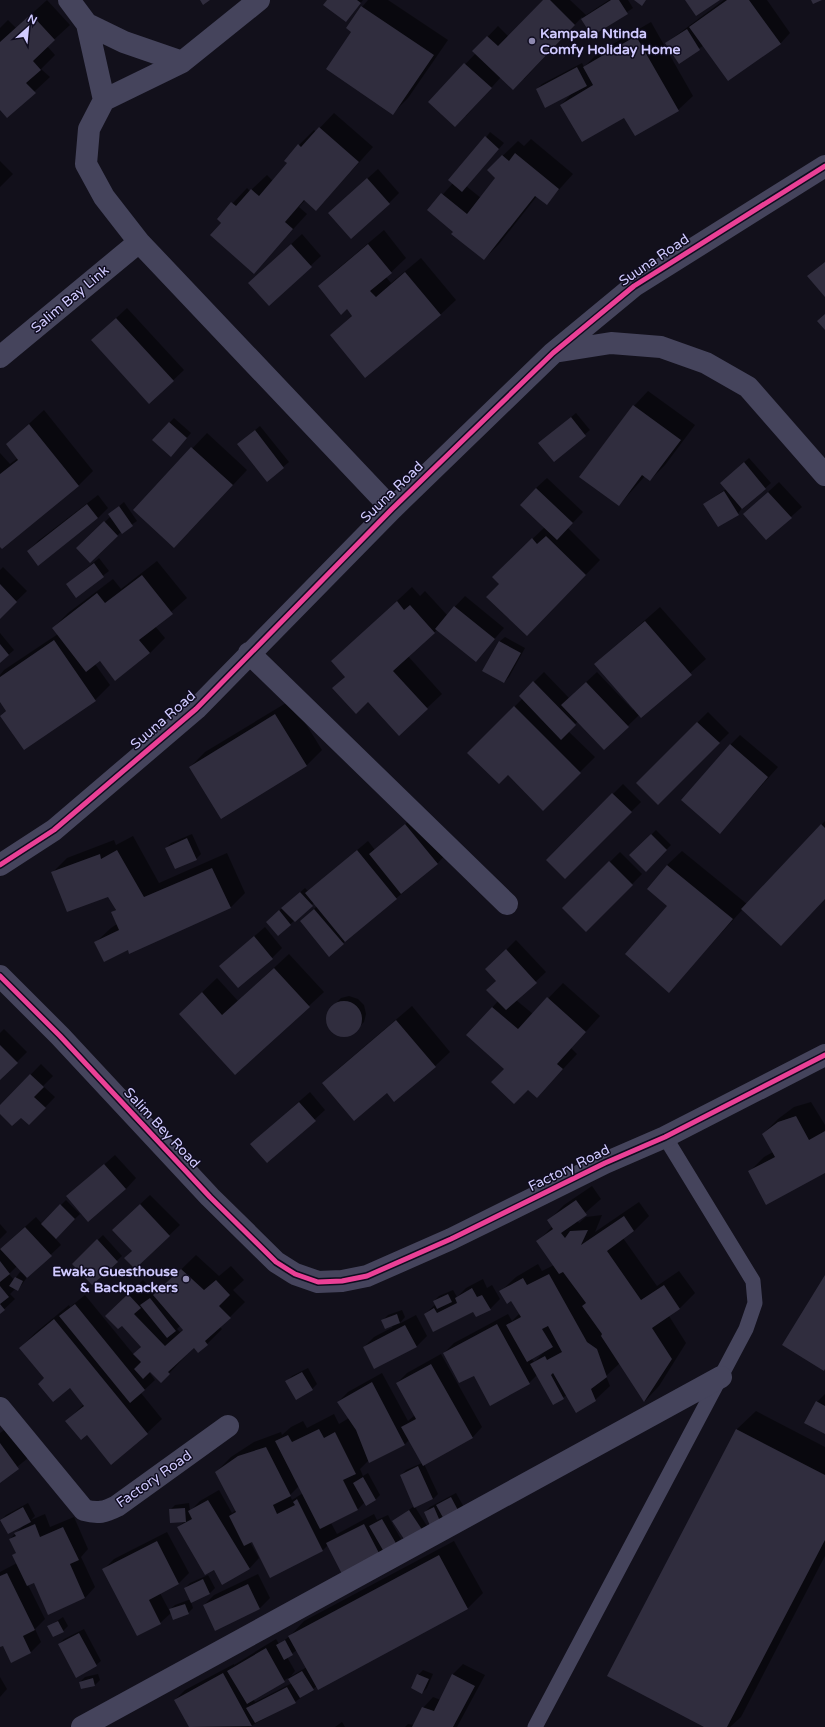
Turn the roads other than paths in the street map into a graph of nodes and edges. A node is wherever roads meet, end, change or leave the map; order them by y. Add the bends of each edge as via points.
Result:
1 (69, 0) edge
2 (259, 0) edge
3 (87, 24) junction
4 (182, 62) junction
5 (104, 100) junction
6 (825, 166) edge
7 (140, 242) junction
8 (553, 353) junction
9 (0, 357) edge
10 (825, 475) edge
11 (392, 508) junction
12 (249, 653) junction
13 (0, 865) edge
14 (507, 904) dead end
15 (0, 976) edge
16 (825, 1055) edge
17 (665, 1137) junction
18 (318, 1282) joint
19 (721, 1377) junction
20 (0, 1408) edge
21 (228, 1426) dead end
22 (82, 1727) edge
23 (535, 1727) edge

1 - 3 street
2 - 4 street
3 - 4 street via 124,42
3 - 5 street
4 - 5 street
5 - 7 street via 89,129 86,164 104,197
6 - 8 street, Suuna Road via 634,286
7 - 9 street, Salim Bay Link
7 - 11 street
8 - 10 street via 611,343 661,347 706,363 748,386
8 - 11 street, Suuna Road
11 - 12 street, Suuna Road
12 - 13 street, Suuna Road via 196,709 54,830
12 - 14 street
15 - 18 street, Salim Bey Road via 60,1036 210,1197 276,1262 294,1274
16 - 17 street, Factory Road
17 - 18 street, Factory Road via 367,1276
17 - 19 lane via 754,1281 755,1303 746,1329
19 - 22 street
19 - 23 lane
20 - 21 street, Factory Road via 84,1510 95,1513 118,1506

